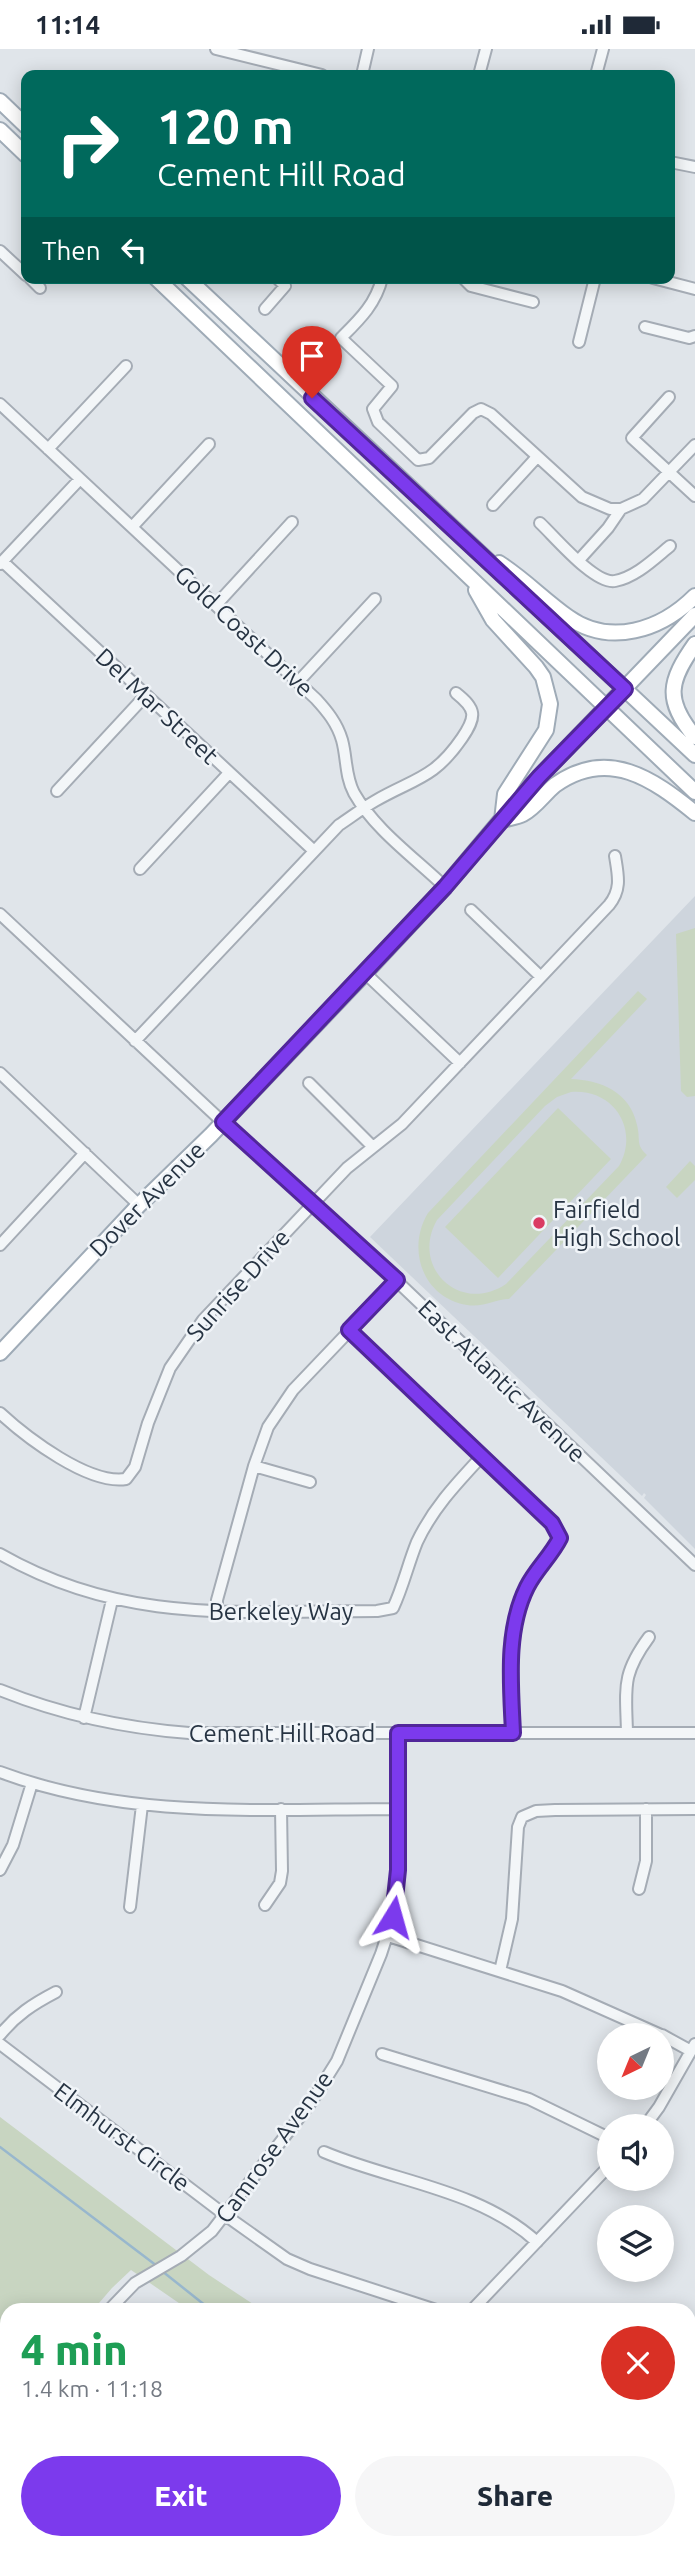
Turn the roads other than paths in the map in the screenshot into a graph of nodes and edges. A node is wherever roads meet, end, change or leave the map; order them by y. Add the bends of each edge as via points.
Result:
1 (216, 49) edge
2 (368, 49) edge
3 (486, 49) edge
4 (603, 49) edge
5 (249, 53) edge
6 (305, 70) edge
7 (363, 70) edge
8 (480, 70) edge
9 (597, 70) edge
10 (0, 101) edge
11 (21, 121) edge
12 (0, 130) edge
13 (21, 150) edge
14 (675, 163) edge
15 (694, 165) edge
16 (0, 251) edge
17 (21, 270) edge
18 (36, 284) edge
19 (162, 284) edge
20 (193, 284) edge
21 (283, 284) edge
22 (380, 284) edge
23 (469, 284) edge
24 (594, 284) edge
25 (675, 284) edge
26 (40, 288) dead end
27 (695, 289) edge
28 (533, 302) dead end
29 (265, 309) dead end
30 (645, 327) dead end
31 (695, 336) edge
32 (579, 342) dead end
33 (126, 366) dead end
34 (669, 397) dead end
35 (0, 404) edge
36 (209, 443) dead end
37 (695, 445) edge
38 (48, 449) junction
39 (537, 457) junction
40 (669, 472) junction
41 (80, 479) junction
42 (695, 496) edge
43 (493, 505) dead end
44 (621, 509) junction
45 (292, 522) dead end
46 (540, 523) dead end
47 (132, 527) junction
48 (466, 542) junction
49 (670, 546) dead end
50 (579, 559) junction
51 (1, 562) edge
52 (468, 576) junction
53 (695, 596) edge
54 (375, 599) dead end
55 (216, 605) junction
56 (695, 615) edge
57 (695, 643) edge
58 (298, 682) junction
59 (625, 689) junction
60 (456, 693) dead end
61 (146, 695) junction
62 (606, 707) junction
63 (695, 737) edge
64 (695, 755) edge
65 (229, 773) junction
66 (57, 791) dead end
67 (695, 792) edge
68 (364, 808) junction
69 (695, 813) edge
70 (502, 820) junction
71 (313, 850) junction
72 (615, 856) dead end
73 (140, 869) dead end
74 (445, 887) junction
75 (471, 910) dead end
76 (0, 914) edge
77 (365, 973) junction
78 (541, 977) junction
79 (135, 1041) junction
80 (460, 1063) junction
81 (0, 1073) edge
82 (309, 1083) dead end
83 (223, 1122) junction
84 (372, 1146) junction
85 (85, 1153) junction
86 (313, 1203) junction
87 (139, 1205) junction
88 (0, 1245) edge
89 (397, 1280) junction
90 (349, 1330) junction
91 (0, 1353) edge
92 (0, 1413) edge
93 (482, 1456) junction
94 (254, 1466) junction
95 (310, 1482) dead end
96 (0, 1554) edge
97 (695, 1565) edge
98 (112, 1600) junction
99 (217, 1612) junction
100 (649, 1637) dead end
101 (0, 1690) edge
102 (84, 1718) junction
103 (398, 1733) junction
104 (513, 1733) junction
105 (627, 1733) junction
106 (695, 1733) edge
107 (0, 1772) edge
108 (32, 1783) junction
109 (142, 1805) junction
110 (281, 1809) junction
111 (399, 1809) junction
112 (646, 1809) junction
113 (695, 1809) edge
114 (0, 1870) edge
115 (639, 1889) dead end
116 (265, 1905) dead end
117 (130, 1907) dead end
118 (388, 1936) junction
119 (500, 1971) junction
120 (56, 1992) dead end
121 (635, 2023) edge
122 (0, 2035) edge
123 (674, 2040) edge
124 (0, 2044) edge
125 (693, 2047) edge
126 (383, 2054) dead end
127 (654, 2114) edge
128 (597, 2133) edge
129 (324, 2152) dead end
130 (597, 2179) edge
131 (225, 2215) junction
132 (537, 2242) junction
133 (115, 2303) edge
134 (414, 2303) edge
135 (479, 2303) edge

1 - 5 street
2 - 7 street
3 - 8 street
4 - 9 street
5 - 6 street
10 - 11 main road
12 - 13 main road
14 - 15 street
16 - 17 street
18 - 26 street
19 - 52 main road
20 - 48 main road
21 - 29 street
22 - 39 street via 366,312 341,338 392,387 373,409 378,422 418,460 429,458 481,409
23 - 28 street
24 - 32 street
25 - 27 street
30 - 31 street
33 - 38 street
34 - 40 street via 632,438
35 - 38 street, Gold Coast Drive
36 - 47 street
37 - 40 street
38 - 41 street, Gold Coast Drive
39 - 43 street
39 - 44 street via 582,498
40 - 42 street
40 - 44 street via 643,499
41 - 47 street, Gold Coast Drive
41 - 51 street
44 - 50 street
45 - 55 street
46 - 50 street
47 - 55 street, Gold Coast Drive
48 - 53 main road via 521,577 568,617 602,632 646,628
48 - 59 main road
49 - 50 street via 617,581 606,582
51 - 61 street, Del Mar Street
52 - 62 main road
52 - 70 main road via 493,619 543,677 550,704 546,730 505,794
54 - 58 street
55 - 58 street, Gold Coast Drive
56 - 59 main road, Dover Avenue
57 - 63 main road via 677,671 672,692 678,716
58 - 68 street, Gold Coast Drive via 335,724 347,775
59 - 62 main road, Dover Avenue
59 - 64 main road
60 - 68 street via 473,711 472,721 452,753 425,776
61 - 65 street, Del Mar Street
61 - 66 street
62 - 67 main road
62 - 70 main road, Dover Avenue
65 - 71 street, Del Mar Street
65 - 73 street
68 - 71 street
68 - 74 street, Gold Coast Drive
69 - 70 main road via 643,776 601,768 564,779 524,813
70 - 74 main road, Dover Avenue
71 - 79 street
72 - 78 street, Sunrise Drive via 620,885 617,896
74 - 77 main road, Dover Avenue
75 - 78 street
76 - 79 street, East Atlantic Avenue
77 - 80 street
77 - 83 main road, Dover Avenue
78 - 80 street, Sunrise Drive
79 - 83 street, East Atlantic Avenue
80 - 84 street, Sunrise Drive via 402,1124
81 - 85 street
82 - 84 street
83 - 86 street, East Atlantic Avenue
83 - 87 main road, Dover Avenue
84 - 86 street, Sunrise Drive
85 - 87 street
85 - 88 street
86 - 89 street, East Atlantic Avenue
86 - 92 street, Sunrise Drive via 185,1343 157,1397 135,1467 126,1479 113,1481 71,1463
87 - 91 main road, Dover Avenue
89 - 90 street
89 - 97 street, East Atlantic Avenue
90 - 93 street
90 - 94 street via 279,1409
93 - 99 street, Berkeley Way via 432,1515 393,1608
93 - 104 street via 552,1523 560,1538 519,1604 514,1625
94 - 95 street
94 - 99 street
96 - 98 street, Berkeley Way via 51,1579
98 - 99 street, Berkeley Way
98 - 102 street
100 - 105 street via 628,1670
101 - 102 street, Cement Hill Road
102 - 103 street, Cement Hill Road via 190,1733
103 - 104 street, Cement Hill Road
103 - 111 street, Camrose Avenue
104 - 105 street, Cement Hill Road
105 - 106 street, Cement Hill Road
107 - 108 street
108 - 109 street
108 - 114 street via 13,1845
109 - 110 street
109 - 117 street
110 - 111 street
110 - 116 street via 282,1871 280,1883
111 - 118 street, Camrose Avenue via 397,1893
112 - 113 street
112 - 115 street via 646,1861
112 - 119 street via 536,1811 522,1817 509,1937
118 - 119 street
118 - 131 street, Camrose Avenue via 326,2081
119 - 121 street via 571,1994
120 - 122 street via 23,2011
123 - 125 street
124 - 131 street, Elmhurst Circle
125 - 127 street
126 - 128 street via 529,2099
129 - 132 street via 473,2202 507,2218
130 - 132 street
131 - 133 street, Camrose Avenue via 181,2256 146,2276
131 - 134 street, Elmhurst Circle via 310,2269
132 - 135 street

